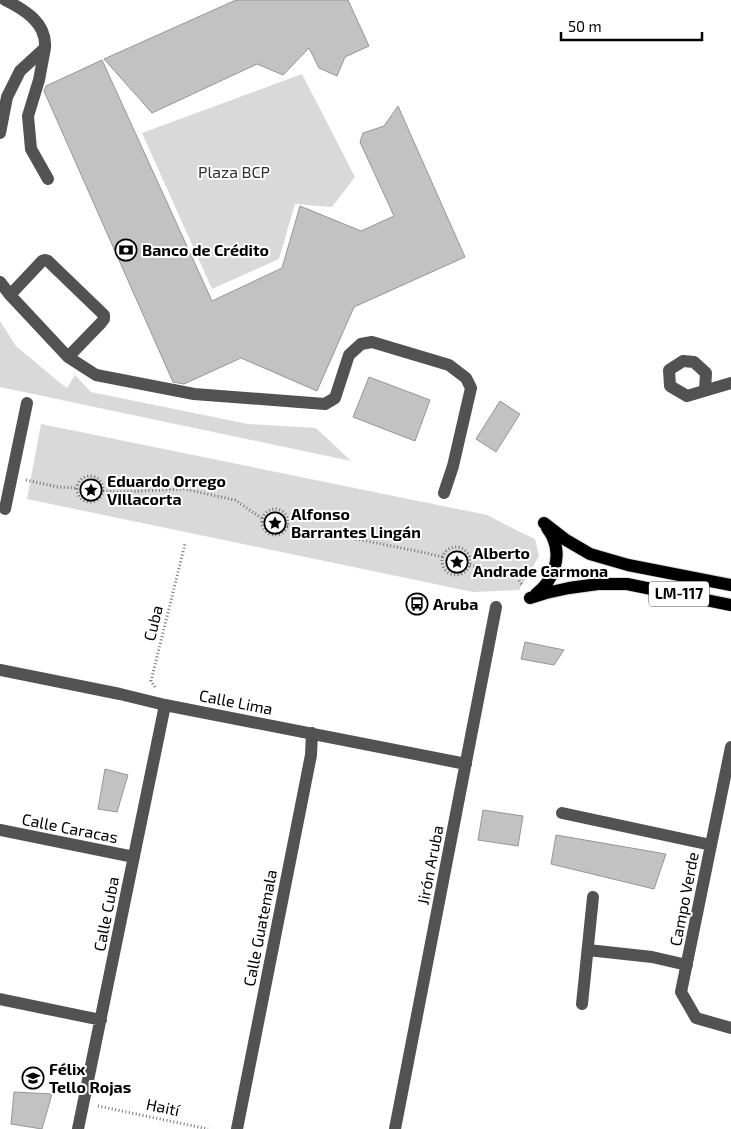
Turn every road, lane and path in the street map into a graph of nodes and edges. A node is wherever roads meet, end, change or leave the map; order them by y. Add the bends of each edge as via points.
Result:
1 (5, 0) edge
2 (44, 48) junction
3 (0, 133) edge
4 (48, 179) dead end
5 (0, 282) edge
6 (10, 295) junction
7 (68, 356) junction
8 (731, 384) edge
9 (705, 390) dead end
10 (27, 403) dead end
11 (11, 477) junction
12 (77, 488) junction
13 (103, 490) junction
14 (444, 492) dead end
15 (5, 509) dead end
16 (263, 519) junction
17 (287, 526) junction
18 (185, 544) dead end
19 (443, 558) junction
20 (470, 565) junction
21 (731, 585) edge
22 (530, 598) junction
23 (731, 605) edge
24 (496, 607) dead end
25 (0, 670) edge
26 (165, 705) junction
27 (312, 733) junction
28 (731, 747) edge
29 (466, 764) junction
30 (562, 813) dead end
31 (0, 830) edge
32 (711, 845) junction
33 (134, 857) junction
34 (593, 897) dead end
35 (588, 950) junction
36 (687, 965) junction
37 (0, 999) edge
38 (582, 1004) dead end
39 (101, 1020) junction
40 (731, 1028) edge
41 (83, 1103) junction
42 (78, 1129) edge
43 (208, 1129) edge
44 (237, 1129) edge
45 (395, 1129) edge

1 - 2 street via 25,10 40,26
2 - 3 street via 20,70 7,97
2 - 4 street via 28,116 31,149
5 - 6 street
6 - 7 street
6 - 7 street via 45,260 104,314 102,323
7 - 14 street via 96,375 194,394 325,404 335,398 349,356 361,344 372,342 449,365 466,378 470,388
8 - 9 street
10 - 11 street
11 - 12 path
11 - 15 street
12 - 13 path via 83,499 91,502 99,498
12 - 13 path via 80,480 92,476 102,482
13 - 16 path via 184,489 235,500
16 - 17 path via 264,527 273,535 282,533
16 - 17 path via 267,512 279,509 288,518
17 - 19 path
18 - 26 path, Cuba via 152,682
19 - 20 path via 444,567 451,574 460,575
19 - 20 path via 447,550 460,547 470,556
20 - 22 path via 516,576
21 - 22 main road, LM-117 via 590,554 544,523 554,538 557,555 554,573 544,588
22 - 23 main road, LM-117 via 569,588 627,584
24 - 29 street, Jirón Aruba
25 - 26 street, Calle Lima
26 - 27 street, Calle Lima
26 - 33 street, Calle Cuba
27 - 29 street, Calle Lima
27 - 44 street, Calle Guatemala via 311,755
28 - 32 street, Campo Verde
29 - 45 street, Jirón Aruba
30 - 32 street
31 - 33 street, Calle Caracas
32 - 36 street, Campo Verde
33 - 39 street, Calle Cuba
34 - 35 street
35 - 36 street via 652,957
35 - 38 street
36 - 40 street, Campo Verde via 681,992 696,1018
37 - 39 street
39 - 41 street, Calle Cuba
41 - 42 street, Calle Cuba
41 - 43 path, Haití

